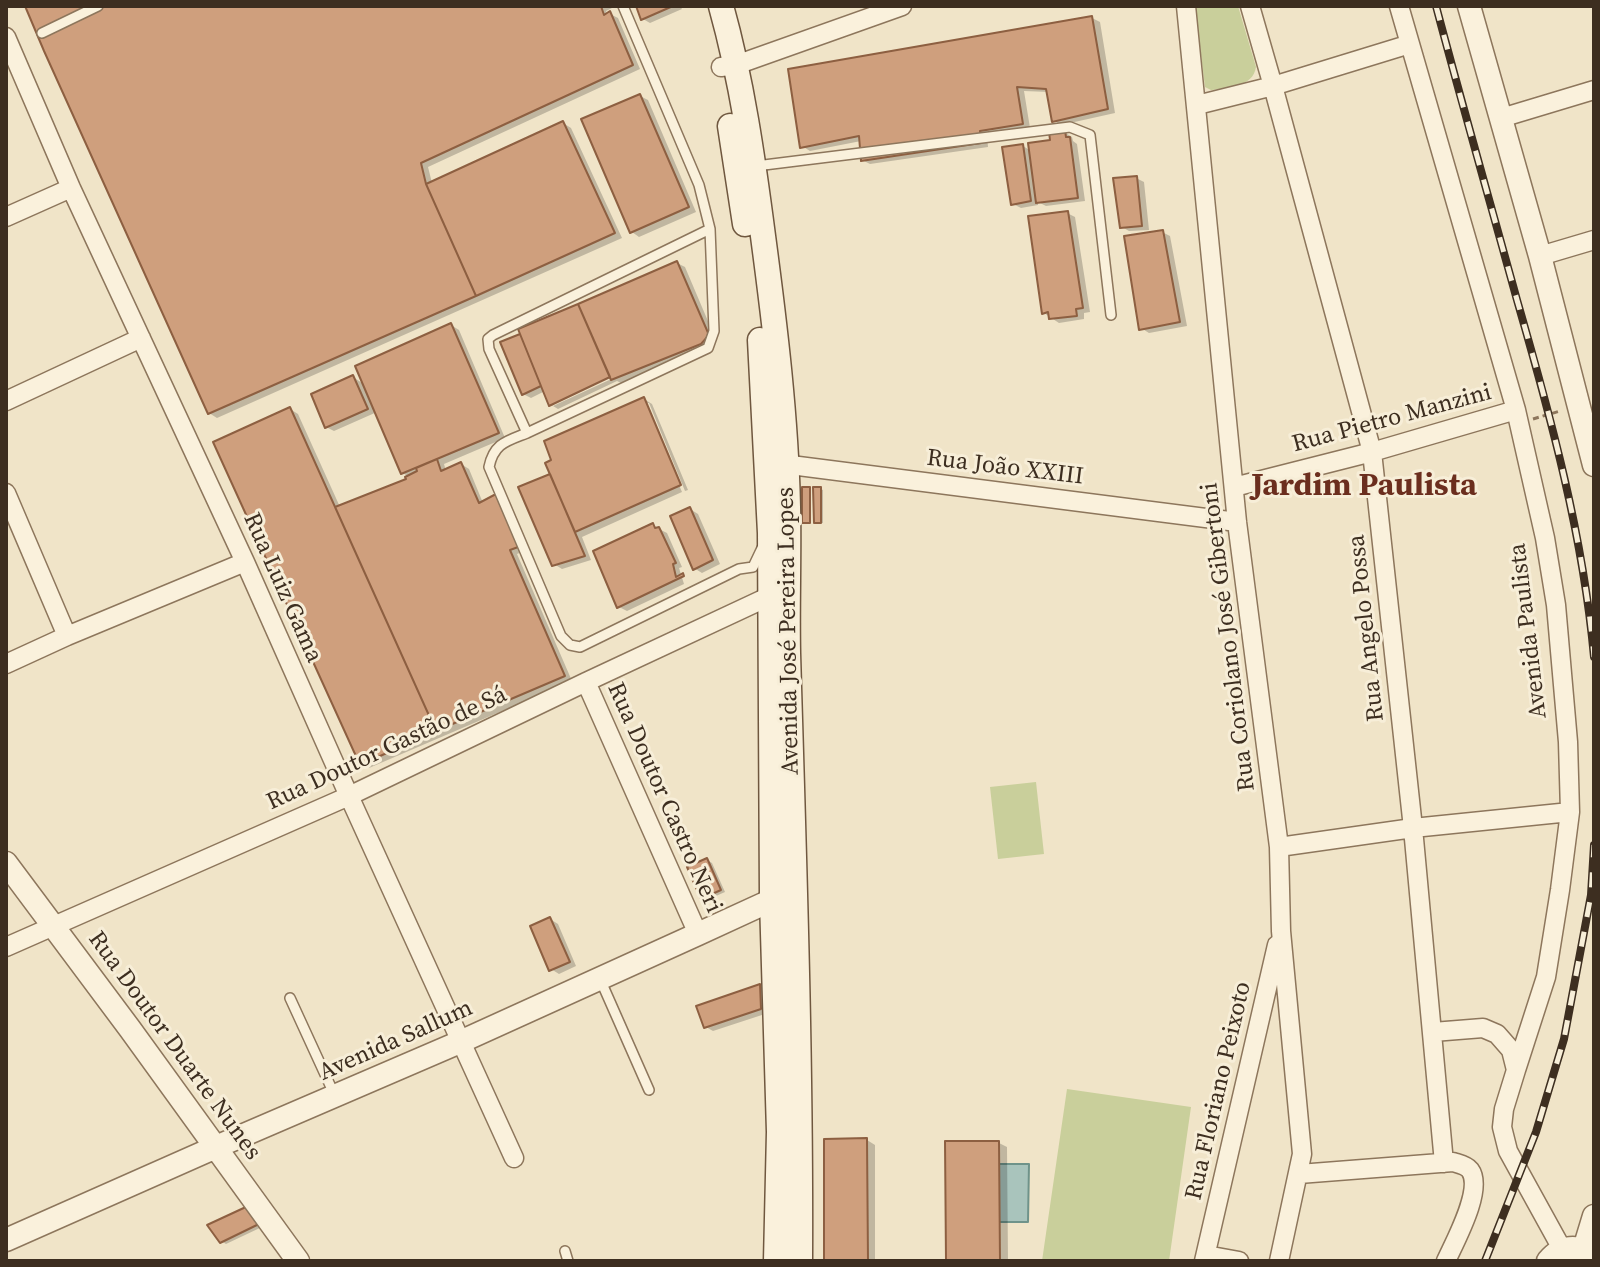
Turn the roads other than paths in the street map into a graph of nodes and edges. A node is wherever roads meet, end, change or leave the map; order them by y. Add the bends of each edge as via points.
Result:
1 (98, 6) edge
2 (623, 6) edge
3 (705, 6) edge
4 (721, 6) edge
5 (902, 6) edge
6 (1186, 6) edge
7 (1250, 6) edge
8 (1399, 6) edge
9 (1469, 6) edge
10 (42, 33) dead end
11 (1410, 44) junction
12 (8, 48) edge
13 (728, 66) junction
14 (1273, 86) junction
15 (1594, 90) edge
16 (1197, 105) junction
17 (1501, 118) junction
18 (746, 168) junction
19 (71, 188) junction
20 (6, 217) edge
21 (710, 229) junction
22 (1594, 240) edge
23 (1540, 256) junction
24 (1111, 315) dead end
25 (141, 338) junction
26 (1583, 397) edge
27 (6, 401) edge
28 (1517, 416) junction
29 (527, 433) junction
30 (1372, 452) junction
31 (776, 463) junction
32 (1594, 465) edge
33 (1234, 487) junction
34 (6, 493) edge
35 (1237, 522) junction
36 (779, 533) junction
37 (245, 562) junction
38 (779, 597) junction
39 (67, 636) junction
40 (6, 664) edge
41 (586, 682) junction
42 (349, 796) junction
43 (1570, 812) junction
44 (1413, 828) junction
45 (1279, 847) junction
46 (6, 863) edge
47 (795, 872) junction
48 (772, 900) junction
49 (53, 925) junction
50 (1281, 931) junction
51 (698, 934) junction
52 (6, 947) edge
53 (600, 979) junction
54 (290, 998) dead end
55 (1433, 1032) junction
56 (460, 1042) junction
57 (1516, 1070) junction
58 (649, 1090) dead end
59 (335, 1096) junction
60 (790, 1133) junction
61 (216, 1147) junction
62 (514, 1158) dead end
63 (1444, 1163) junction
64 (1299, 1174) junction
65 (1594, 1216) edge
66 (6, 1240) edge
67 (1572, 1254) edge
68 (1205, 1258) edge
69 (298, 1261) edge
70 (776, 1261) edge
71 (800, 1261) edge
72 (1239, 1261) edge
73 (1279, 1261) edge
74 (1446, 1261) edge

1 - 10 lane
2 - 21 lane via 699,185
3 - 13 main road, Avenida José Pereira Lopes
4 - 13 main road, Avenida José Pereira Lopes
5 - 13 street
6 - 16 street, Rua Coriolano José Gibertoni
7 - 14 street, Rua Angelo Possa
8 - 11 street, Avenida Paulista
9 - 17 street
11 - 14 street
11 - 28 street, Avenida Paulista
12 - 19 street, Rua Luiz Gama
13 - 18 main road, Avenida José Pereira Lopes
14 - 16 street
14 - 30 street, Rua Angelo Possa
15 - 17 street
16 - 33 street, Rua Coriolano José Gibertoni
17 - 23 street
18 - 24 lane via 1070,127 1090,135
18 - 31 main road, Avenida José Pereira Lopes
19 - 20 street
19 - 25 street, Rua Luiz Gama
21 - 29 lane via 714,331 708,348
21 - 29 lane via 488,339
22 - 23 street
23 - 26 street
25 - 27 street
25 - 37 street, Rua Luiz Gama
26 - 32 street
28 - 30 street, Rua Pietro Manzini
28 - 43 street, Avenida Paulista via 1556,605
29 - 36 lane via 503,443 489,467 561,636 570,645 580,647 739,569 753,567
30 - 33 street, Rua Pietro Manzini
30 - 44 street, Rua Angelo Possa
31 - 35 street, Rua João XXIII
31 - 36 main road, Avenida José Pereira Lopes
33 - 35 street, Rua Coriolano José Gibertoni
34 - 39 street
35 - 45 street, Rua Coriolano José Gibertoni
36 - 38 main road, Avenida José Pereira Lopes
37 - 39 street
37 - 42 street, Rua Luiz Gama
38 - 41 street, Rua Doutor Gastão de Sá
38 - 47 main road, Avenida José Pereira Lopes
38 - 48 main road, Avenida José Pereira Lopes
39 - 40 street
41 - 42 street, Rua Doutor Gastão de Sá
41 - 51 street, Rua Doutor Castro Neri
42 - 49 street, Rua Doutor Gastão de Sá
42 - 56 street, Rua Luiz Gama
43 - 44 street
43 - 57 street, Avenida Paulista via 1546,977
44 - 45 street
44 - 55 street, Rua Angelo Possa
45 - 50 street, Rua Coriolano José Gibertoni
46 - 49 street, Rua Doutor Duarte Nunes
47 - 48 street, Avenida Sallum
47 - 60 main road, Avenida José Pereira Lopes
48 - 51 street, Avenida Sallum
48 - 60 main road, Avenida José Pereira Lopes
49 - 52 street, Rua Doutor Gastão de Sá
49 - 61 street, Rua Doutor Duarte Nunes
50 - 64 street, Rua Coriolano José Gibertoni via 1302,1154
50 - 68 street, Rua Floriano Peixoto
51 - 53 street, Avenida Sallum
53 - 56 street, Avenida Sallum
53 - 58 lane
54 - 59 lane
55 - 57 street via 1489,1030 1507,1044
55 - 63 street, Rua Angelo Possa
56 - 59 street, Avenida Sallum
56 - 62 street, Rua Luiz Gama
57 - 67 street, Avenida Paulista via 1502,1127 1508,1151
59 - 61 street, Avenida Sallum
60 - 70 main road, Avenida José Pereira Lopes
60 - 71 main road, Avenida José Pereira Lopes
61 - 66 street, Avenida Sallum
61 - 69 street, Rua Doutor Duarte Nunes
63 - 64 street
63 - 74 street via 1469,1169 1474,1187
64 - 73 street, Rua Coriolano José Gibertoni
65 - 67 street
68 - 72 street

